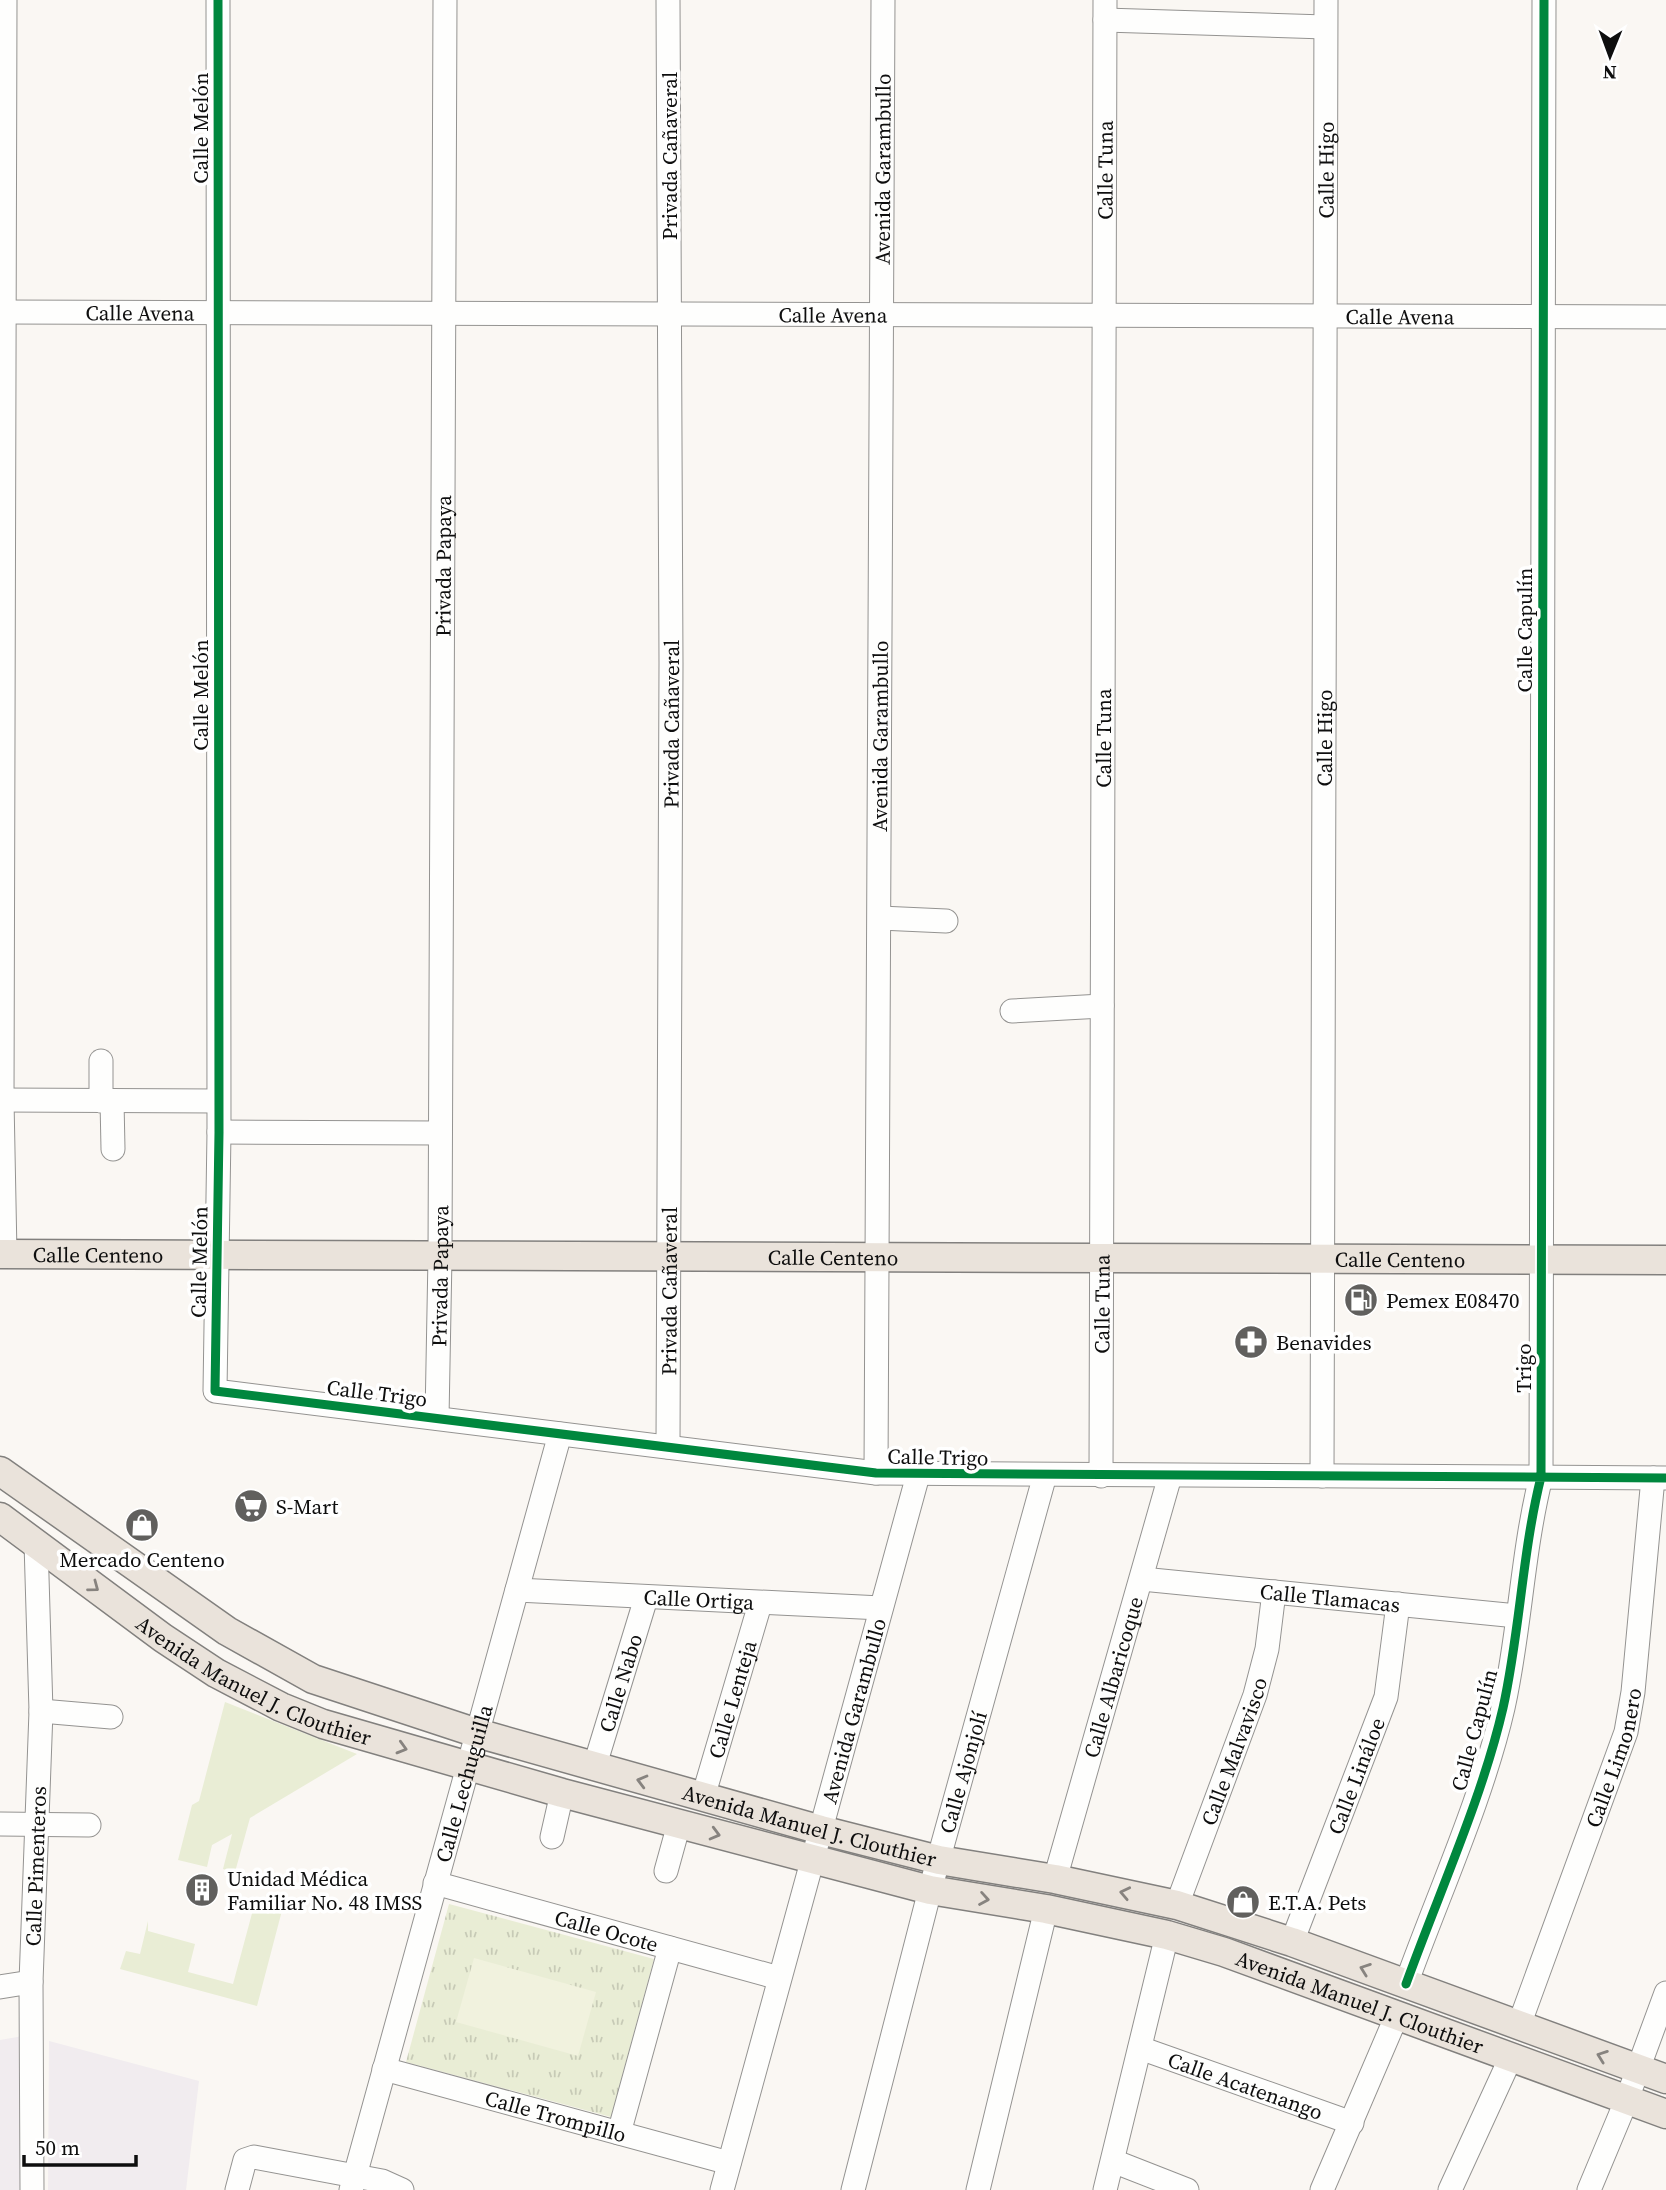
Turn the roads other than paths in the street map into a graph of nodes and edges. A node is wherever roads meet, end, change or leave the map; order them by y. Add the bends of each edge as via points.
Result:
1 (218, 0) edge
2 (445, 0) edge
3 (668, 0) edge
4 (883, 0) edge
5 (1325, 0) edge
6 (1545, 0) edge
7 (3, 5) edge
8 (1105, 10) edge
9 (1325, 27) junction
10 (2, 312) edge
11 (218, 313) junction
12 (444, 313) junction
13 (669, 314) junction
14 (882, 315) junction
15 (1104, 316) junction
16 (1325, 316) junction
17 (1542, 317) junction
18 (1666, 317) edge
19 (880, 918) junction
20 (946, 921) dead end
21 (1102, 1006) junction
22 (1012, 1011) dead end
23 (101, 1062) dead end
24 (1, 1100) edge
25 (107, 1101) junction
26 (218, 1101) junction
27 (219, 1132) junction
28 (440, 1133) junction
29 (113, 1149) dead end
30 (2, 1254) edge
31 (216, 1255) junction
32 (440, 1256) junction
33 (670, 1256) junction
34 (880, 1257) junction
35 (1101, 1258) junction
36 (1322, 1259) junction
37 (1541, 1259) junction
38 (1666, 1260) edge
39 (215, 1391) joint
40 (437, 1418) junction
41 (560, 1434) junction
42 (668, 1447) junction
43 (0, 1471) edge
44 (876, 1473) junction
45 (918, 1475) junction
46 (1045, 1475) junction
47 (1101, 1476) junction
48 (1170, 1476) junction
49 (1322, 1476) junction
50 (1541, 1478) junction
51 (1660, 1478) edge
52 (0, 1517) edge
53 (36, 1543) junction
54 (1142, 1579) junction
55 (517, 1590) junction
56 (1274, 1592) junction
57 (646, 1598) junction
58 (760, 1604) junction
59 (1398, 1604) junction
60 (881, 1608) junction
61 (1517, 1616) junction
62 (41, 1711) junction
63 (111, 1717) dead end
64 (477, 1733) junction
65 (468, 1767) junction
66 (594, 1768) junction
67 (562, 1793) junction
68 (703, 1797) junction
69 (0, 1824) edge
70 (37, 1824) junction
71 (89, 1825) dead end
72 (678, 1825) junction
73 (821, 1830) junction
74 (551, 1837) dead end
75 (813, 1860) junction
76 (939, 1860) junction
77 (666, 1871) dead end
78 (1055, 1879) junction
79 (435, 1883) junction
80 (930, 1890) junction
81 (1177, 1905) junction
82 (1046, 1909) junction
83 (1167, 1935) junction
84 (1292, 1942) junction
85 (670, 1948) junction
86 (779, 1978) junction
87 (31, 1982) junction
88 (1406, 1984) junction
89 (0, 1987) edge
90 (1666, 1993) edge
91 (1397, 2015) junction
92 (1519, 2025) junction
93 (1140, 2048) junction
94 (1511, 2057) junction
95 (384, 2069) junction
96 (1639, 2069) junction
97 (1666, 2079) edge
98 (1628, 2099) junction
99 (1666, 2114) edge
100 (1352, 2123) junction
101 (619, 2133) junction
102 (1113, 2161) junction
103 (729, 2163) junction
104 (239, 2179) edge
105 (353, 2183) edge
106 (33, 2190) edge
107 (402, 2190) edge
108 (722, 2190) edge
109 (853, 2190) edge
110 (978, 2190) edge
111 (1105, 2190) edge
112 (1187, 2190) edge
113 (1322, 2190) edge
114 (1450, 2190) edge
115 (1589, 2190) edge

1 - 11 street, Calle Melón
2 - 12 street, Privada Papaya
3 - 13 street, Privada Cañaveral
4 - 14 street, Avenida Garambullo
5 - 9 street, Calle Higo
6 - 17 street, Calle Capulín
7 - 10 street
8 - 9 street
8 - 15 street, Calle Tuna
9 - 16 street, Calle Higo
10 - 11 street, Calle Avena
10 - 24 street
11 - 12 street, Calle Avena
11 - 26 street, Calle Melón
12 - 13 street, Calle Avena
12 - 28 street, Privada Papaya
13 - 14 street, Calle Avena
13 - 33 street, Privada Cañaveral
14 - 15 street, Calle Avena
14 - 19 street, Avenida Garambullo
15 - 16 street, Calle Avena
15 - 21 street, Calle Tuna
16 - 17 street, Calle Avena
16 - 36 street, Calle Higo
17 - 18 street, Calle Avena
17 - 37 street, Calle Capulín
19 - 20 street
19 - 34 street, Avenida Garambullo
21 - 22 street
21 - 35 street, Calle Tuna
23 - 25 street
24 - 25 street
24 - 30 street
25 - 26 street
25 - 29 street
26 - 27 street, Calle Melón
27 - 28 street
27 - 31 street, Calle Melón
28 - 32 street, Privada Papaya
30 - 31 main road, Calle Centeno
31 - 32 main road, Calle Centeno
31 - 39 street, Calle Melón
32 - 33 main road, Calle Centeno
32 - 40 street, Privada Papaya
33 - 34 main road, Calle Centeno
33 - 42 street, Privada Cañaveral
34 - 35 main road, Calle Centeno
34 - 44 street, Avenida Garambullo
35 - 36 main road, Calle Centeno
35 - 47 street, Calle Tuna
36 - 37 main road, Calle Centeno
36 - 49 street, Calle Higo
37 - 38 main road, Calle Centeno
37 - 50 street, Trigo
39 - 40 street, Calle Trigo
40 - 41 street, Calle Trigo
41 - 42 street, Calle Trigo
41 - 55 street, Calle Lechuguilla
42 - 44 street, Calle Trigo
43 - 64 main road, Avenida Manuel J. Clouthier via 227,1630 313,1679
44 - 45 street, Calle Trigo
45 - 46 street, Calle Trigo
45 - 60 street, Avenida Garambullo
46 - 47 street, Calle Trigo
46 - 76 street, Calle Ajonjolí
47 - 48 street, Calle Trigo
48 - 49 street, Calle Trigo
48 - 54 street, Calle Albaricoque
49 - 50 street, Calle Trigo
50 - 51 street, Calle Trigo
50 - 61 street, Calle Capulín
51 - 92 street, Calle Limonero via 1626,1731
52 - 53 main road, Avenida Manuel J. Clouthier
53 - 62 street, Calle Pimenteros
53 -> 65 main road, Avenida Manuel J. Clouthier via 163,1638 281,1707
54 - 56 street, Calle Tlamacas
54 - 78 street, Calle Albaricoque
55 - 57 street, Calle Ortiga
55 - 64 street, Calle Lechuguilla
56 - 59 street, Calle Tlamacas
56 - 81 street, Calle Malvavisco via 1255,1695
57 - 58 street, Calle Ortiga
57 - 66 street, Calle Nabo
58 - 60 street, Calle Ortiga
58 - 68 street, Calle Lenteja
59 - 61 street, Calle Tlamacas
59 - 84 street, Calle Lináloe via 1386,1697
60 - 73 street, Avenida Garambullo
61 - 88 street, Calle Capulín via 1503,1707 1489,1759
62 - 63 street
62 - 70 street, Calle Pimenteros
64 - 65 street, Calle Lechuguilla
64 - 66 main road, Avenida Manuel J. Clouthier
65 - 67 main road, Avenida Manuel J. Clouthier
65 - 79 street, Calle Lechuguilla
68 -> 66 main road, Avenida Manuel J. Clouthier
67 - 72 main road, Avenida Manuel J. Clouthier
67 - 74 street
68 - 73 main road, Avenida Manuel J. Clouthier
69 - 70 street
70 - 71 street
70 - 87 street, Calle Pimenteros
72 -> 75 main road, Avenida Manuel J. Clouthier
72 - 77 street
73 - 75 street, Avenida Garambullo
73 - 76 main road, Avenida Manuel J. Clouthier
75 - 80 main road, Avenida Manuel J. Clouthier
75 - 86 street, Avenida Garambullo
76 - 78 main road, Avenida Manuel J. Clouthier
76 - 80 street, Calle Ajonjolí
81 -> 78 main road, Avenida Manuel J. Clouthier
79 - 85 street, Calle Ocote
79 - 95 street, Calle Lechuguilla
80 -> 82 main road, Avenida Manuel J. Clouthier
80 - 109 street, Calle Ajonjolí
81 - 84 main road, Avenida Manuel J. Clouthier
82 - 83 main road, Avenida Manuel J. Clouthier
82 - 110 street
83 - 91 main road, Avenida Manuel J. Clouthier
83 - 93 street
88 -> 84 main road, Avenida Manuel J. Clouthier
85 - 86 street, Calle Ocote
85 - 101 street
86 - 103 street, Avenida Garambullo
87 - 89 street
87 - 106 street, Calle Pimenteros
88 - 92 main road, Avenida Manuel J. Clouthier
90 - 96 street
91 - 94 main road, Avenida Manuel J. Clouthier
91 - 100 street
96 -> 92 main road, Avenida Manuel J. Clouthier
93 - 100 street, Calle Acatenango
93 - 102 street
94 - 98 main road, Avenida Manuel J. Clouthier
94 - 114 street
95 - 101 street, Calle Trompillo
95 - 105 street, Calle Lechuguilla
96 - 97 main road, Avenida Manuel J. Clouthier
96 - 98 street
98 - 99 main road, Avenida Manuel J. Clouthier
98 - 115 street
100 - 113 street
101 - 103 street, Calle Trompillo
102 - 111 street
102 - 112 street
103 - 108 street, Avenida Garambullo
104 - 105 street via 245,2160 254,2157
105 - 107 street

